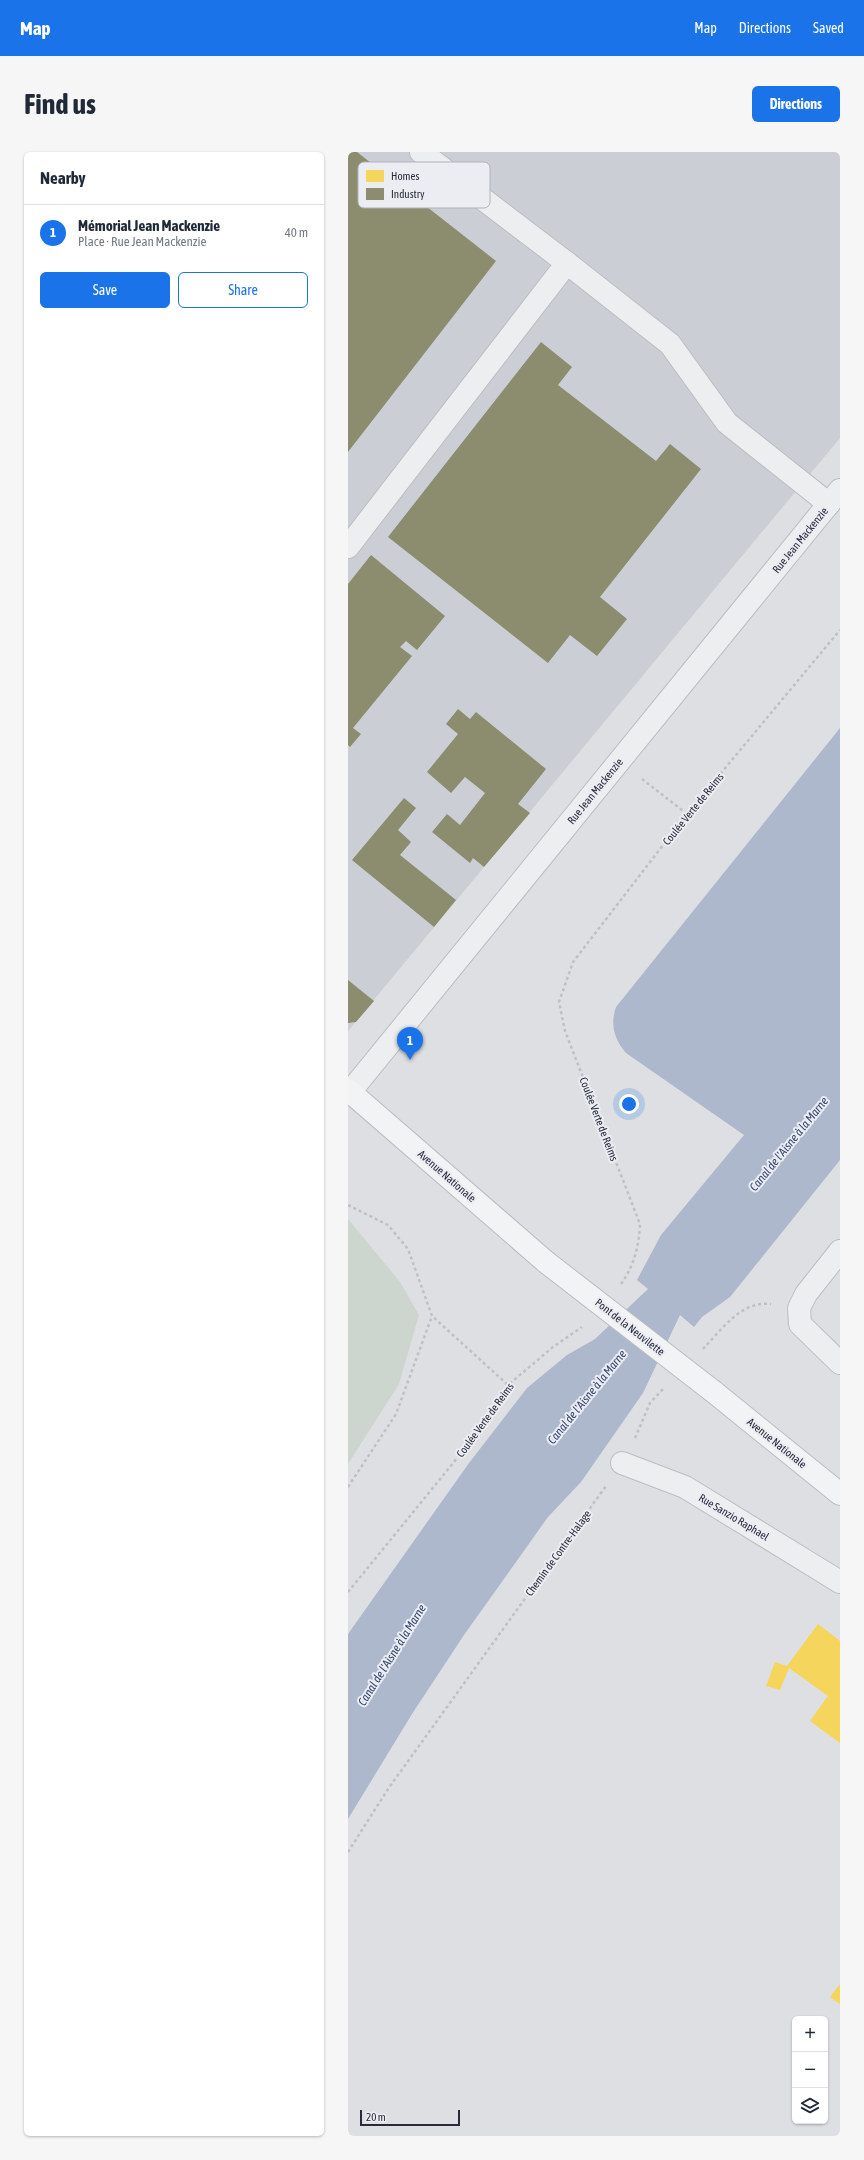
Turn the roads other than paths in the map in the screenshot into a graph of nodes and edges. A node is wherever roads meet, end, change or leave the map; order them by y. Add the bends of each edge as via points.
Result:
1 (420, 152) edge
2 (433, 162) edge
3 (490, 205) edge
4 (567, 263) junction
5 (835, 497) edge
6 (348, 547) edge
7 (349, 1091) edge
8 (840, 1251) edge
9 (546, 1262) joint
10 (840, 1363) edge
11 (714, 1392) joint
12 (622, 1463) road end
13 (840, 1494) edge
14 (840, 1582) edge

1 - 2 street
3 - 4 street
4 - 5 street via 670,344 727,423
4 - 6 street
5 - 7 street, Rue Jean Mackenzie
7 - 9 main road, Avenue Nationale
8 - 10 street via 806,1294 799,1308 800,1324
9 - 11 main road, Pont de la Neuvilette, bridge
11 - 13 main road, Avenue Nationale
12 - 14 street, Rue Sanzio Raphael via 685,1487

